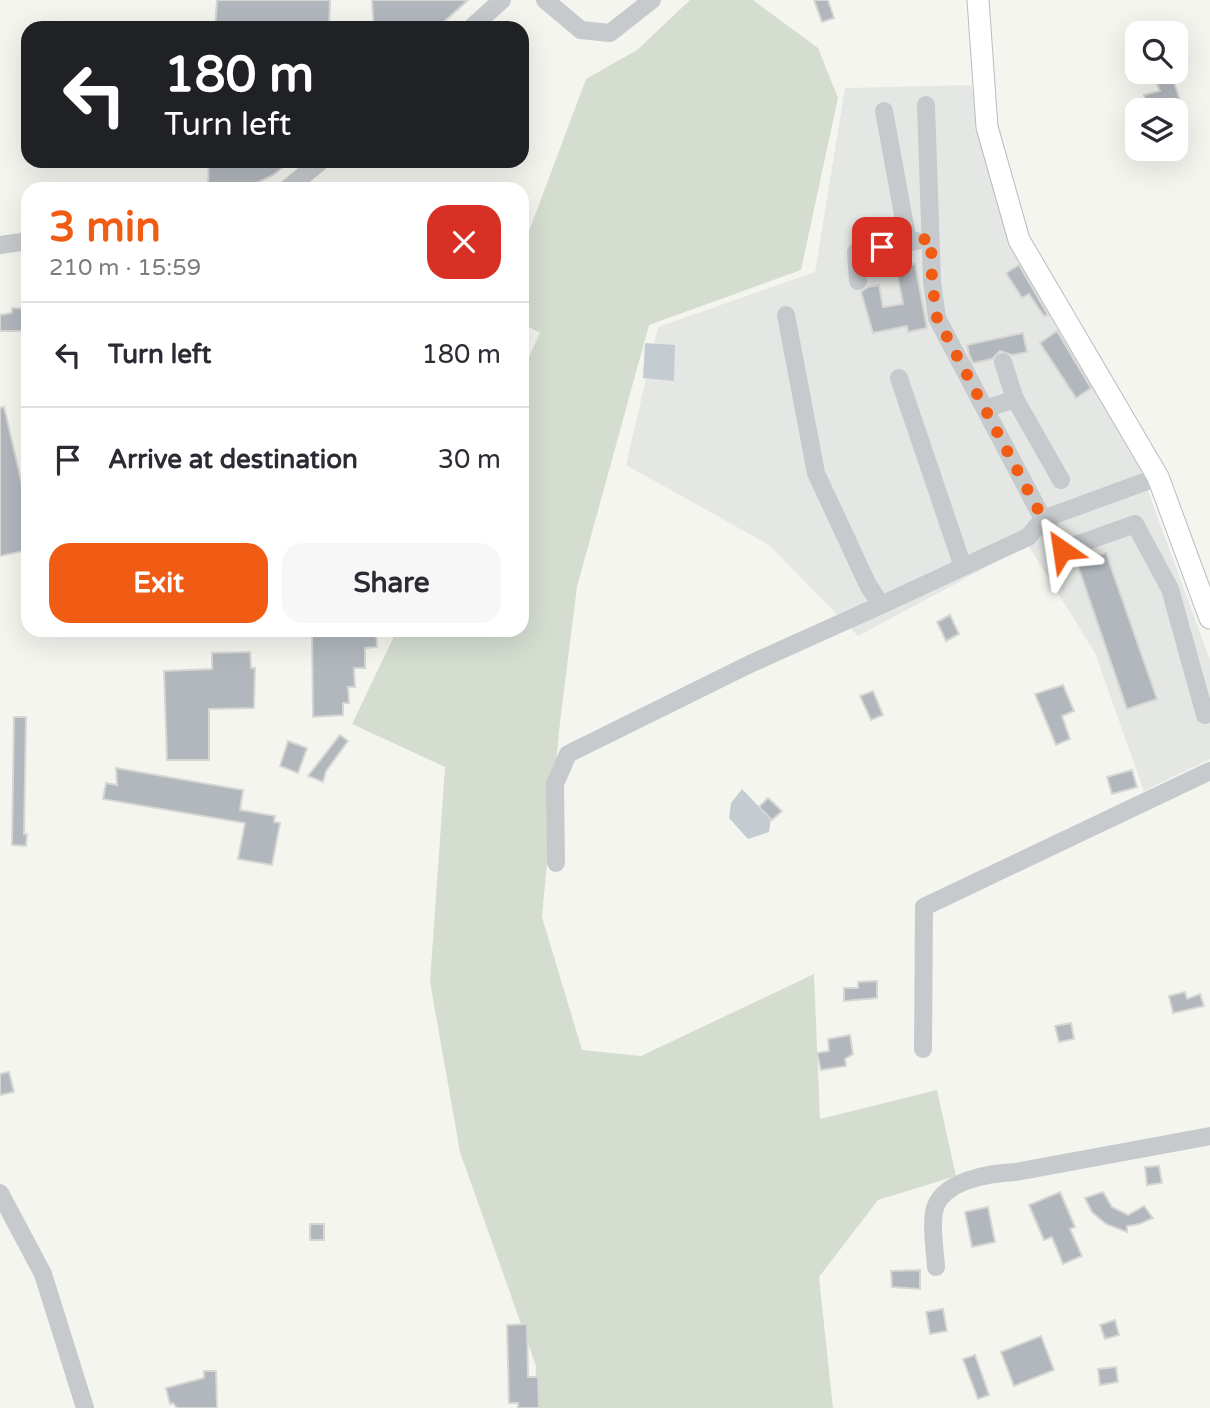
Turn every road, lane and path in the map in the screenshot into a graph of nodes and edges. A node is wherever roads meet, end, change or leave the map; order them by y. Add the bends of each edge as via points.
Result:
1 (502, 0) edge
2 (545, 0) edge
3 (652, 0) edge
4 (978, 0) edge
5 (479, 21) edge
6 (926, 105) dead end
7 (884, 111) dead end
8 (312, 168) edge
9 (296, 182) edge
10 (931, 238) junction
11 (21, 242) edge
12 (908, 243) junction
13 (0, 245) edge
14 (858, 281) dead end
15 (786, 315) dead end
16 (1003, 362) dead end
17 (899, 378) dead end
18 (1015, 399) junction
19 (985, 410) junction
20 (1157, 477) junction
21 (1060, 480) dead end
22 (1043, 519) junction
23 (963, 568) junction
24 (881, 605) junction
25 (1210, 618) edge
26 (1205, 715) dead end
27 (1210, 771) edge
28 (556, 863) dead end
29 (923, 1049) dead end
30 (1210, 1136) edge
31 (0, 1193) edge
32 (936, 1266) dead end
33 (85, 1408) edge

1 - 5 street
2 - 3 street via 581,30 610,33
4 - 20 main road via 987,127 1020,240
6 - 10 street
7 - 12 street
8 - 9 street
10 - 12 street
10 - 19 street via 937,318
11 - 13 street
12 - 14 street via 856,252
15 - 24 street via 816,473
16 - 18 street
17 - 23 street
18 - 19 street
18 - 21 street
19 - 22 street
20 - 22 street
20 - 25 main road
22 - 23 street via 1028,537
22 - 26 street via 1062,550 1135,524 1170,589
23 - 24 street
24 - 28 street via 568,754 555,784
27 - 29 street via 924,907
30 - 32 street via 990,1173 966,1181 942,1196 934,1210
31 - 33 street via 43,1274

